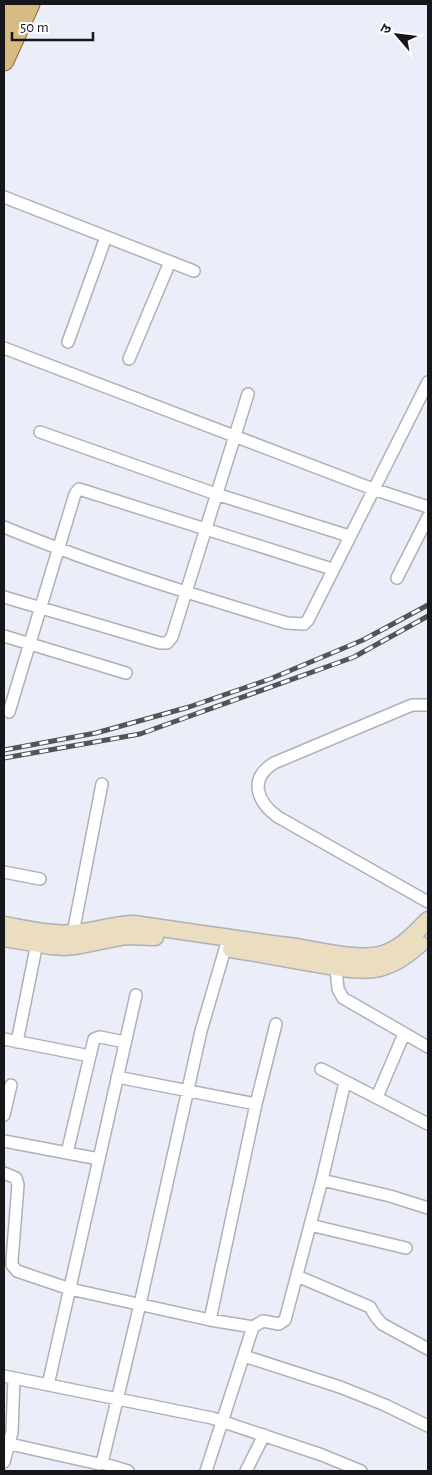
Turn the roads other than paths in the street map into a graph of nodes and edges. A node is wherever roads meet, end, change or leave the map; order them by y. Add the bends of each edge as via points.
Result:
1 (14, 4) edge
2 (30, 4) edge
3 (4, 26) edge
4 (4, 61) edge
5 (4, 197) edge
6 (106, 237) junction
7 (170, 262) junction
8 (194, 271) dead end
9 (68, 342) dead end
10 (4, 348) edge
11 (129, 359) dead end
12 (428, 382) edge
13 (248, 394) dead end
14 (40, 432) dead end
15 (235, 435) junction
16 (373, 489) junction
17 (216, 494) junction
18 (428, 507) edge
19 (428, 517) edge
20 (4, 527) edge
21 (205, 529) junction
22 (349, 536) junction
23 (59, 549) junction
24 (332, 569) junction
25 (397, 578) dead end
26 (186, 593) junction
27 (4, 597) edge
28 (40, 608) junction
29 (4, 636) edge
30 (30, 644) junction
31 (126, 673) dead end
32 (428, 705) edge
33 (9, 712) dead end
34 (102, 784) dead end
35 (4, 872) edge
36 (40, 879) dead end
37 (428, 902) edge
38 (428, 920) edge
39 (4, 925) edge
40 (73, 933) junction
41 (428, 935) edge
42 (4, 938) edge
43 (38, 938) junction
44 (227, 943) junction
45 (335, 960) junction
46 (136, 995) dead end
47 (276, 1024) dead end
48 (404, 1034) junction
49 (4, 1039) edge
50 (17, 1042) junction
51 (125, 1042) junction
52 (428, 1047) edge
53 (90, 1056) junction
54 (321, 1069) dead end
55 (117, 1077) junction
56 (345, 1082) junction
57 (11, 1085) dead end
58 (187, 1091) junction
59 (378, 1097) junction
60 (256, 1104) junction
61 (4, 1114) edge
62 (428, 1124) edge
63 (4, 1141) edge
64 (67, 1153) junction
65 (99, 1159) junction
66 (4, 1173) edge
67 (322, 1180) junction
68 (428, 1208) edge
69 (310, 1225) junction
70 (406, 1248) dead end
71 (8, 1260) edge
72 (297, 1276) junction
73 (70, 1289) junction
74 (140, 1304) junction
75 (210, 1320) junction
76 (253, 1328) junction
77 (428, 1348) edge
78 (244, 1356) junction
79 (9, 1377) edge
80 (48, 1385) junction
81 (117, 1399) junction
82 (221, 1421) junction
83 (428, 1426) edge
84 (264, 1435) junction
85 (10, 1444) junction
86 (4, 1462) edge
87 (102, 1463) junction
88 (128, 1471) edge
89 (206, 1471) edge
90 (246, 1471) edge
91 (360, 1471) edge

1 - 3 main road
2 - 4 main road
5 - 6 street
6 - 7 street
6 - 9 street
7 - 8 street
7 - 11 street
10 - 15 street
12 - 16 street
13 - 15 street
14 - 17 street
15 - 16 street
15 - 17 street
16 - 18 street
16 - 22 street
17 - 21 street
17 - 22 street
19 - 25 street
20 - 23 street
21 - 23 street via 79,489
21 - 24 street
21 - 26 street
22 - 24 street
23 - 26 street
23 - 28 street
24 - 26 street via 304,624
26 - 28 street via 172,637 167,643
27 - 28 street
28 - 30 street
29 - 30 street
30 - 31 street
30 - 33 street
32 - 37 street via 412,705 274,763 262,773 258,792 278,817
34 - 40 street
35 - 36 street
38 - 45 street via 403,943 382,954
39 - 43 street
40 - 43 street
40 - 44 street via 134,924
41 - 45 street via 414,949 391,964 378,968 366,969
42 - 43 street
43 - 44 street via 50,946 76,946 135,936
43 - 50 street
44 - 45 street
44 - 58 street
45 - 48 street via 338,989 343,998
46 - 51 street
47 - 60 street
48 - 52 street
48 - 59 street
49 - 50 street
50 - 53 street
51 - 53 street via 97,1037
51 - 55 street
53 - 64 street
54 - 56 street
55 - 58 street
55 - 65 street
56 - 59 street
56 - 67 street
57 - 61 street
58 - 60 street
58 - 74 street
59 - 62 street
60 - 75 street
63 - 64 street
64 - 65 street
65 - 73 street
66 - 71 street via 14,1176 18,1185
67 - 68 street
67 - 69 street
69 - 70 street
69 - 72 street
71 - 73 street via 17,1271
72 - 76 street via 284,1322 263,1321
72 - 77 street via 368,1306 382,1324
73 - 74 street
73 - 80 street
74 - 75 street
74 - 81 street
75 - 76 street
76 - 78 street
78 - 82 street
78 - 83 street via 340,1387
79 - 80 street
79 - 85 street via 13,1415
80 - 81 street
81 - 82 street
81 - 87 street
82 - 84 street
82 - 89 street
84 - 90 street
84 - 91 street
85 - 86 street
85 - 87 street
87 - 88 street

